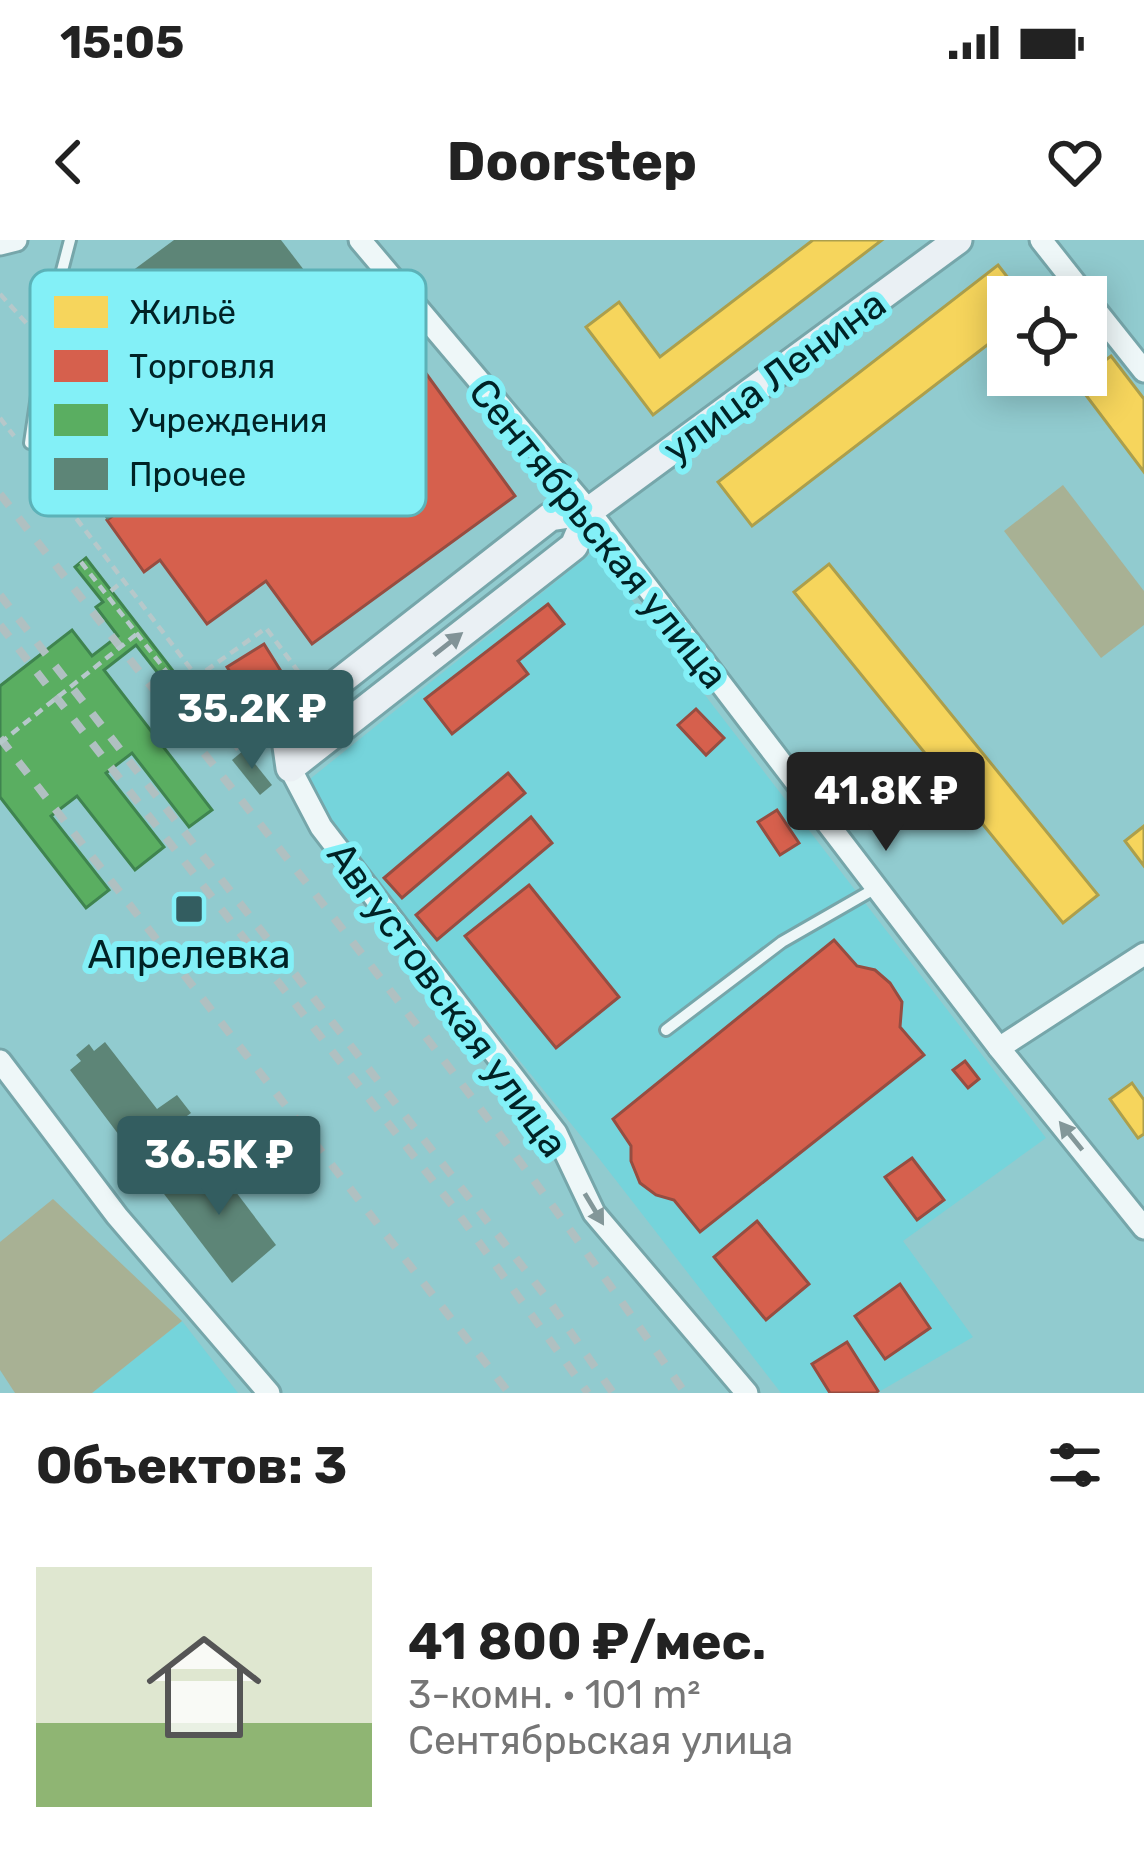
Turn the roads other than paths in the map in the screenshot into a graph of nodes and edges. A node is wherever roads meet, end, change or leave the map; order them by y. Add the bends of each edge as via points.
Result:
1 (16, 240) edge
2 (70, 240) edge
3 (360, 240) edge
4 (958, 240) edge
5 (1041, 240) edge
6 (0, 244) edge
7 (62, 270) edge
8 (385, 270) edge
9 (1069, 276) edge
10 (426, 318) edge
11 (1107, 324) edge
12 (1144, 371) edge
13 (589, 511) junction
14 (290, 768) joint
15 (876, 888) junction
16 (1144, 954) edge
17 (666, 1030) dead end
18 (999, 1048) junction
19 (0, 1061) edge
20 (1144, 1228) edge
21 (268, 1393) edge
22 (747, 1393) edge

1 - 6 street
2 - 7 lane
3 - 8 street, Сентябрьская улица
4 - 13 street, улица Ленина
5 - 9 street
10 - 13 street, Сентябрьская улица
11 - 12 street
13 - 14 street, улица Ленина via 574,545
13 - 15 street, Сентябрьская улица
14 -> 22 street, Августовская улица via 322,827 556,1133 594,1213
15 - 17 lane via 782,942
15 - 18 street, Сентябрьская улица
16 - 18 street
20 -> 18 street, Сентябрьская улица
19 - 21 street via 200,1329

